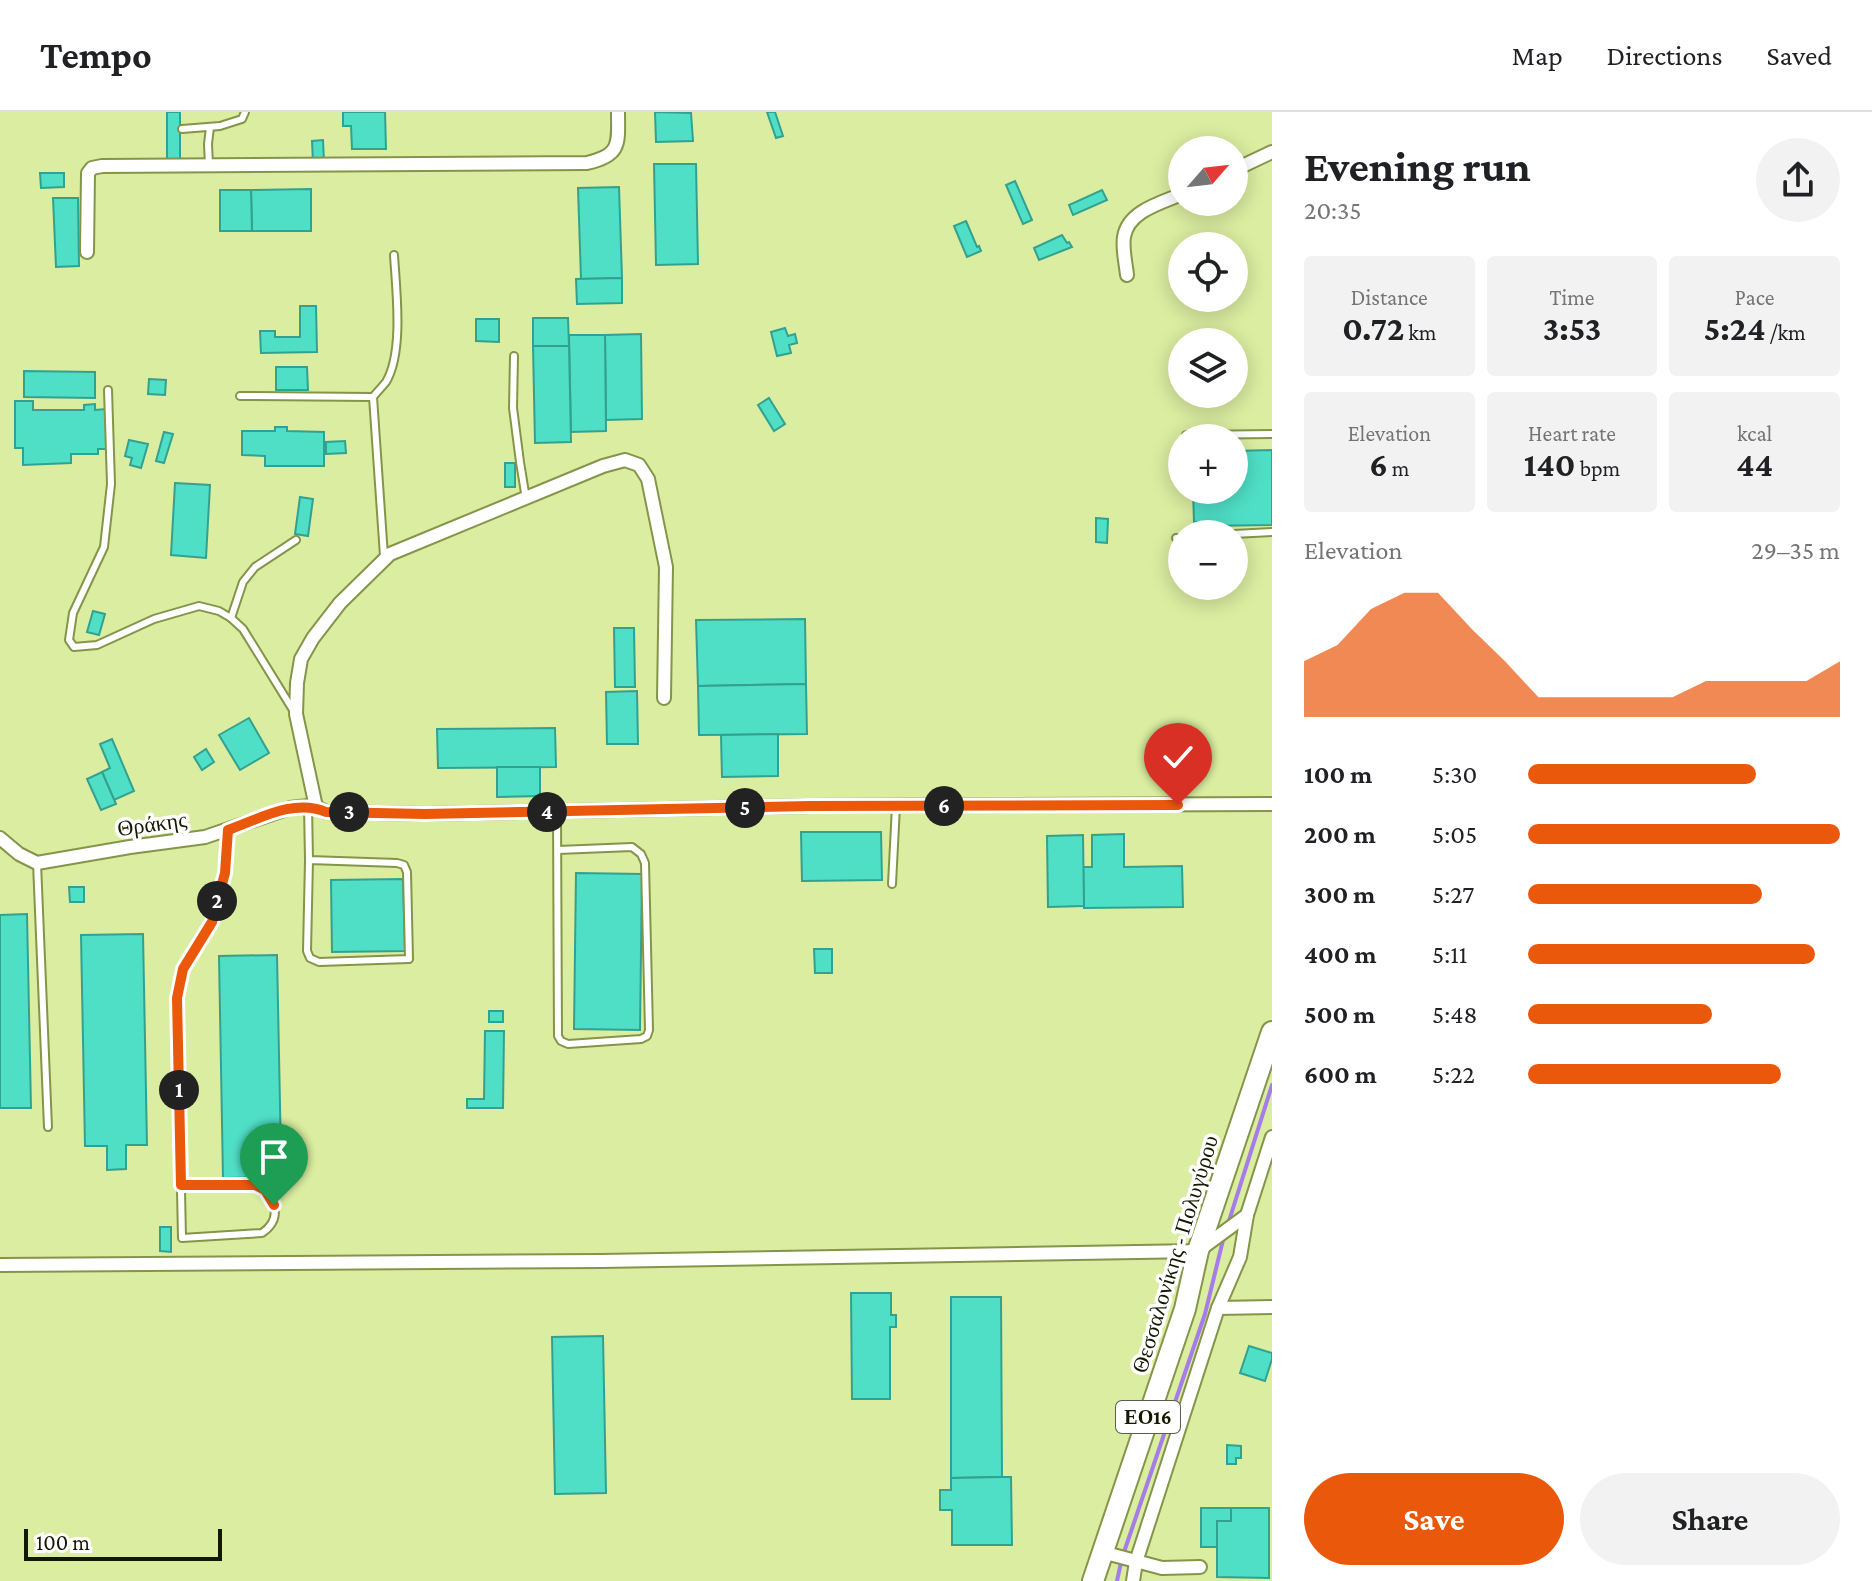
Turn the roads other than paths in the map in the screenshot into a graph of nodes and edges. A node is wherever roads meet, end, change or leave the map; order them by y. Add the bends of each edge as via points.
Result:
1 (245, 112) edge
2 (618, 112) edge
3 (210, 127) junction
4 (182, 129) dead end
5 (1272, 152) edge
6 (1248, 163) edge
7 (209, 166) junction
8 (1168, 200) edge
9 (87, 252) dead end
10 (394, 255) dead end
11 (1127, 275) dead end
12 (514, 356) dead end
13 (108, 390) dead end
14 (240, 396) dead end
15 (373, 397) junction
16 (1248, 434) edge
17 (1272, 434) edge
18 (526, 499) junction
19 (1272, 532) edge
20 (1248, 533) edge
21 (296, 540) dead end
22 (385, 559) junction
23 (231, 618) junction
24 (664, 698) dead end
25 (296, 714) junction
26 (1272, 804) edge
27 (896, 806) junction
28 (312, 807) junction
29 (557, 812) junction
30 (228, 830) junction
31 (0, 838) edge
32 (558, 850) junction
33 (309, 860) junction
34 (37, 863) junction
35 (892, 884) dead end
36 (1272, 1032) edge
37 (48, 1127) dead end
38 (1272, 1137) edge
39 (181, 1185) junction
40 (1247, 1215) junction
41 (1198, 1251) junction
42 (0, 1265) edge
43 (1272, 1307) edge
44 (1218, 1308) junction
45 (1102, 1552) junction
46 (1136, 1562) junction
47 (1200, 1567) dead end
48 (1093, 1581) edge
49 (1133, 1581) edge

1 - 3 lane via 242,119
2 - 7 street via 612,154 587,163
3 - 4 lane
3 - 7 lane
5 - 6 street
7 - 9 street via 92,168
8 - 11 street via 1130,222 1124,238
10 - 15 lane via 398,319 392,366
12 - 18 lane via 513,408
13 - 23 lane via 111,484 104,547 73,613 69,640 74,647 97,645 199,606
14 - 15 lane
15 - 22 lane
16 - 17 lane
18 - 22 street
18 - 24 street via 603,466 625,460 639,465 648,479 666,567
19 - 20 lane
21 - 23 lane via 255,567 243,582
22 - 25 street via 313,638 301,659
23 - 25 lane
25 - 28 street
26 - 27 street, Θράκης
27 - 29 street, Θράκης
27 - 35 lane
28 - 29 street, Θράκης via 326,812
28 - 30 street, Θράκης via 290,808
28 - 33 lane
29 - 32 lane
30 - 34 street, Θράκης
30 - 39 lane via 225,873 212,922 183,969 177,998
31 - 34 street
32 - 32 lane via 558,1036 568,1044 641,1039 649,1030 645,863 632,847
33 - 33 lane via 404,865 409,959 310,958
34 - 37 lane
36 - 41 main road, Θεσσαλονίκης - Πολυγύρου / ΕΟ16
38 - 40 street
39 - 39 lane via 182,1238 262,1233 273,1223 274,1205 255,1185
40 - 41 street
40 - 44 street via 1240,1257
41 - 42 street
41 - 45 main road, Θεσσαλονίκης - Πολυγύρου / ΕΟ16 via 1185,1309
43 - 44 street
44 - 46 street
45 - 46 street
45 - 48 main road, Θεσσαλονίκης - Πολυγύρου / ΕΟ16
46 - 47 street
46 - 49 street

